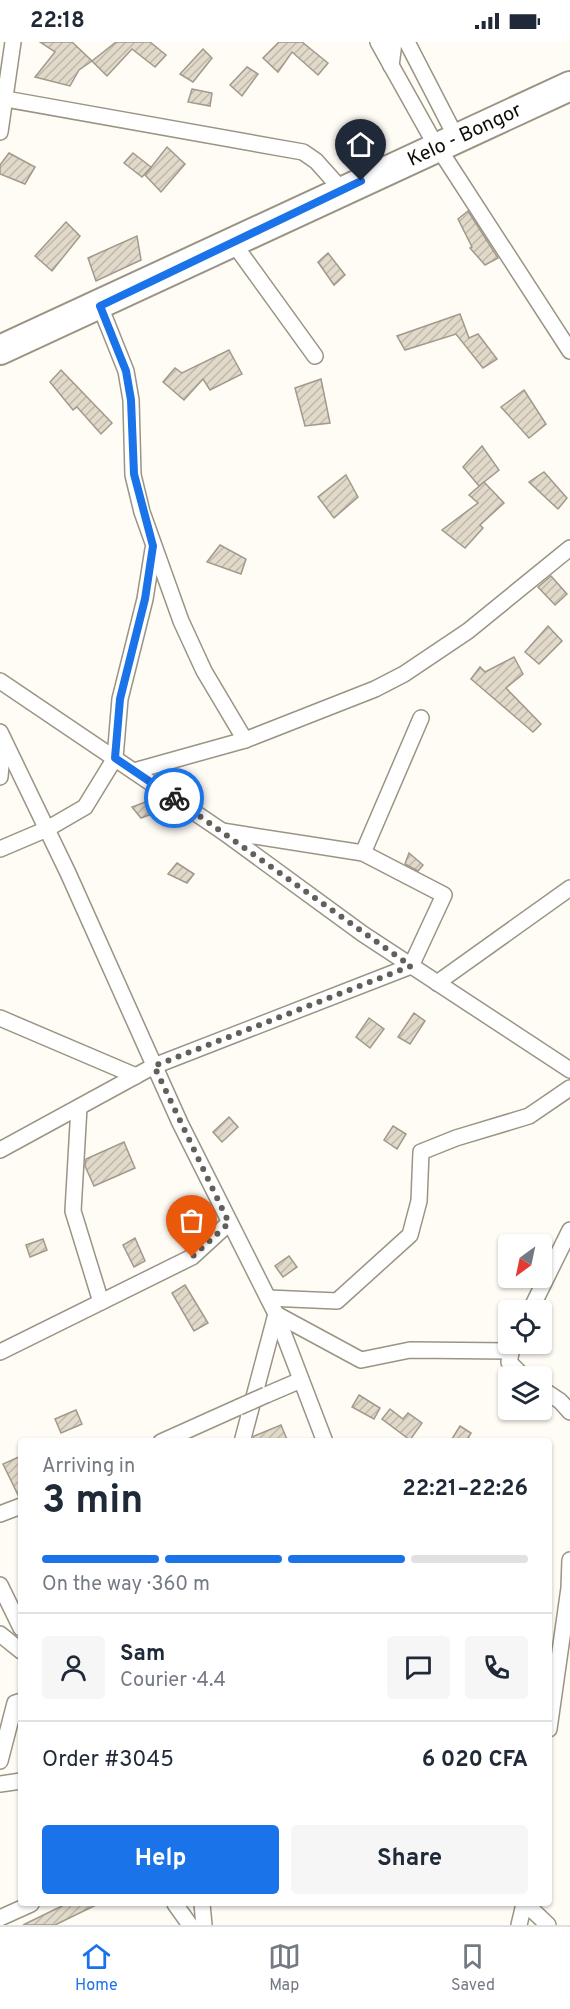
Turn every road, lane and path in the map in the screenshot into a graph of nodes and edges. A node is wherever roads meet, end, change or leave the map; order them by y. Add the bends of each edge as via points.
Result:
1 (13, 42) edge
2 (378, 42) edge
3 (394, 42) edge
4 (407, 42) edge
5 (392, 66) junction
6 (570, 86) edge
7 (2, 98) edge
8 (0, 132) edge
9 (447, 141) junction
10 (342, 190) junction
11 (234, 244) junction
12 (100, 306) junction
13 (0, 351) edge
14 (570, 351) edge
15 (315, 356) dead end
16 (153, 546) junction
17 (570, 548) edge
18 (0, 681) edge
19 (421, 718) dead end
20 (2, 736) edge
21 (245, 740) junction
22 (115, 758) junction
23 (134, 771) junction
24 (0, 777) edge
25 (47, 829) junction
26 (222, 831) junction
27 (0, 849) edge
28 (363, 853) junction
29 (570, 888) edge
30 (411, 966) junction
31 (437, 983) junction
32 (0, 1018) edge
33 (154, 1066) junction
34 (570, 1070) edge
35 (136, 1076) junction
36 (570, 1088) edge
37 (78, 1107) junction
38 (0, 1150) edge
39 (229, 1223) junction
40 (570, 1230) edge
41 (268, 1298) junction
42 (535, 1300) edge
43 (101, 1302) junction
44 (276, 1314) junction
45 (498, 1347) edge
46 (0, 1352) edge
47 (302, 1380) junction
48 (552, 1396) edge
49 (570, 1412) edge
50 (170, 1438) edge
51 (243, 1438) edge
52 (324, 1438) edge
53 (18, 1507) edge
54 (0, 1514) edge
55 (570, 1560) edge
56 (0, 1585) edge
57 (18, 1622) edge
58 (0, 1634) edge
59 (18, 1649) edge
60 (18, 1702) edge
61 (0, 1708) edge
62 (552, 1708) edge
63 (0, 1761) edge
64 (18, 1781) edge
65 (0, 1784) edge
66 (27, 1906) edge
67 (176, 1906) edge
68 (202, 1906) edge
69 (524, 1906) edge
70 (527, 1906) edge
71 (0, 1918) edge
72 (190, 1925) edge
73 (204, 1925) edge
74 (519, 1925) edge
75 (549, 1925) edge

1 - 7 street
2 - 5 street
3 - 5 street
4 - 9 street
5 - 9 street
6 - 9 highway, Kelo - Bongor
7 - 8 street
7 - 10 street via 303,152
9 - 10 highway, Kelo - Bongor
9 - 14 street
10 - 11 highway, Kelo - Bongor
11 - 12 highway, Kelo - Bongor
11 - 15 street
12 - 13 highway, Kelo - Bongor
12 - 16 street via 126,371 134,474
16 - 21 street via 204,671
16 - 22 street via 145,599 120,699
17 - 21 street via 468,631 404,674
18 - 22 street
19 - 28 street
20 - 24 street
20 - 25 street
21 - 23 street
22 - 23 street
22 - 25 street via 85,807
23 - 26 street
25 - 27 street
25 - 33 street
26 - 28 street
26 - 30 street
28 - 30 street via 444,895
29 - 31 street
30 - 31 street
30 - 33 street
31 - 34 street
32 - 35 street
33 - 35 street
33 - 39 street
35 - 37 street
36 - 41 street via 529,1116 422,1152 419,1201 410,1235 337,1301
37 - 38 street
37 - 43 street via 73,1211
39 - 41 street
39 - 43 street via 192,1257
40 - 42 street
41 - 44 street
43 - 46 street
44 - 45 street via 361,1360 410,1350
44 - 47 street
44 - 51 street
47 - 50 street, bridge
47 - 52 street
48 - 49 street
53 - 54 street
55 - 62 street
56 - 57 street
58 - 59 street
60 - 61 street
60 - 63 street
64 - 65 street
66 - 71 street
67 - 72 street
68 - 73 street
69 - 74 street
70 - 75 street

